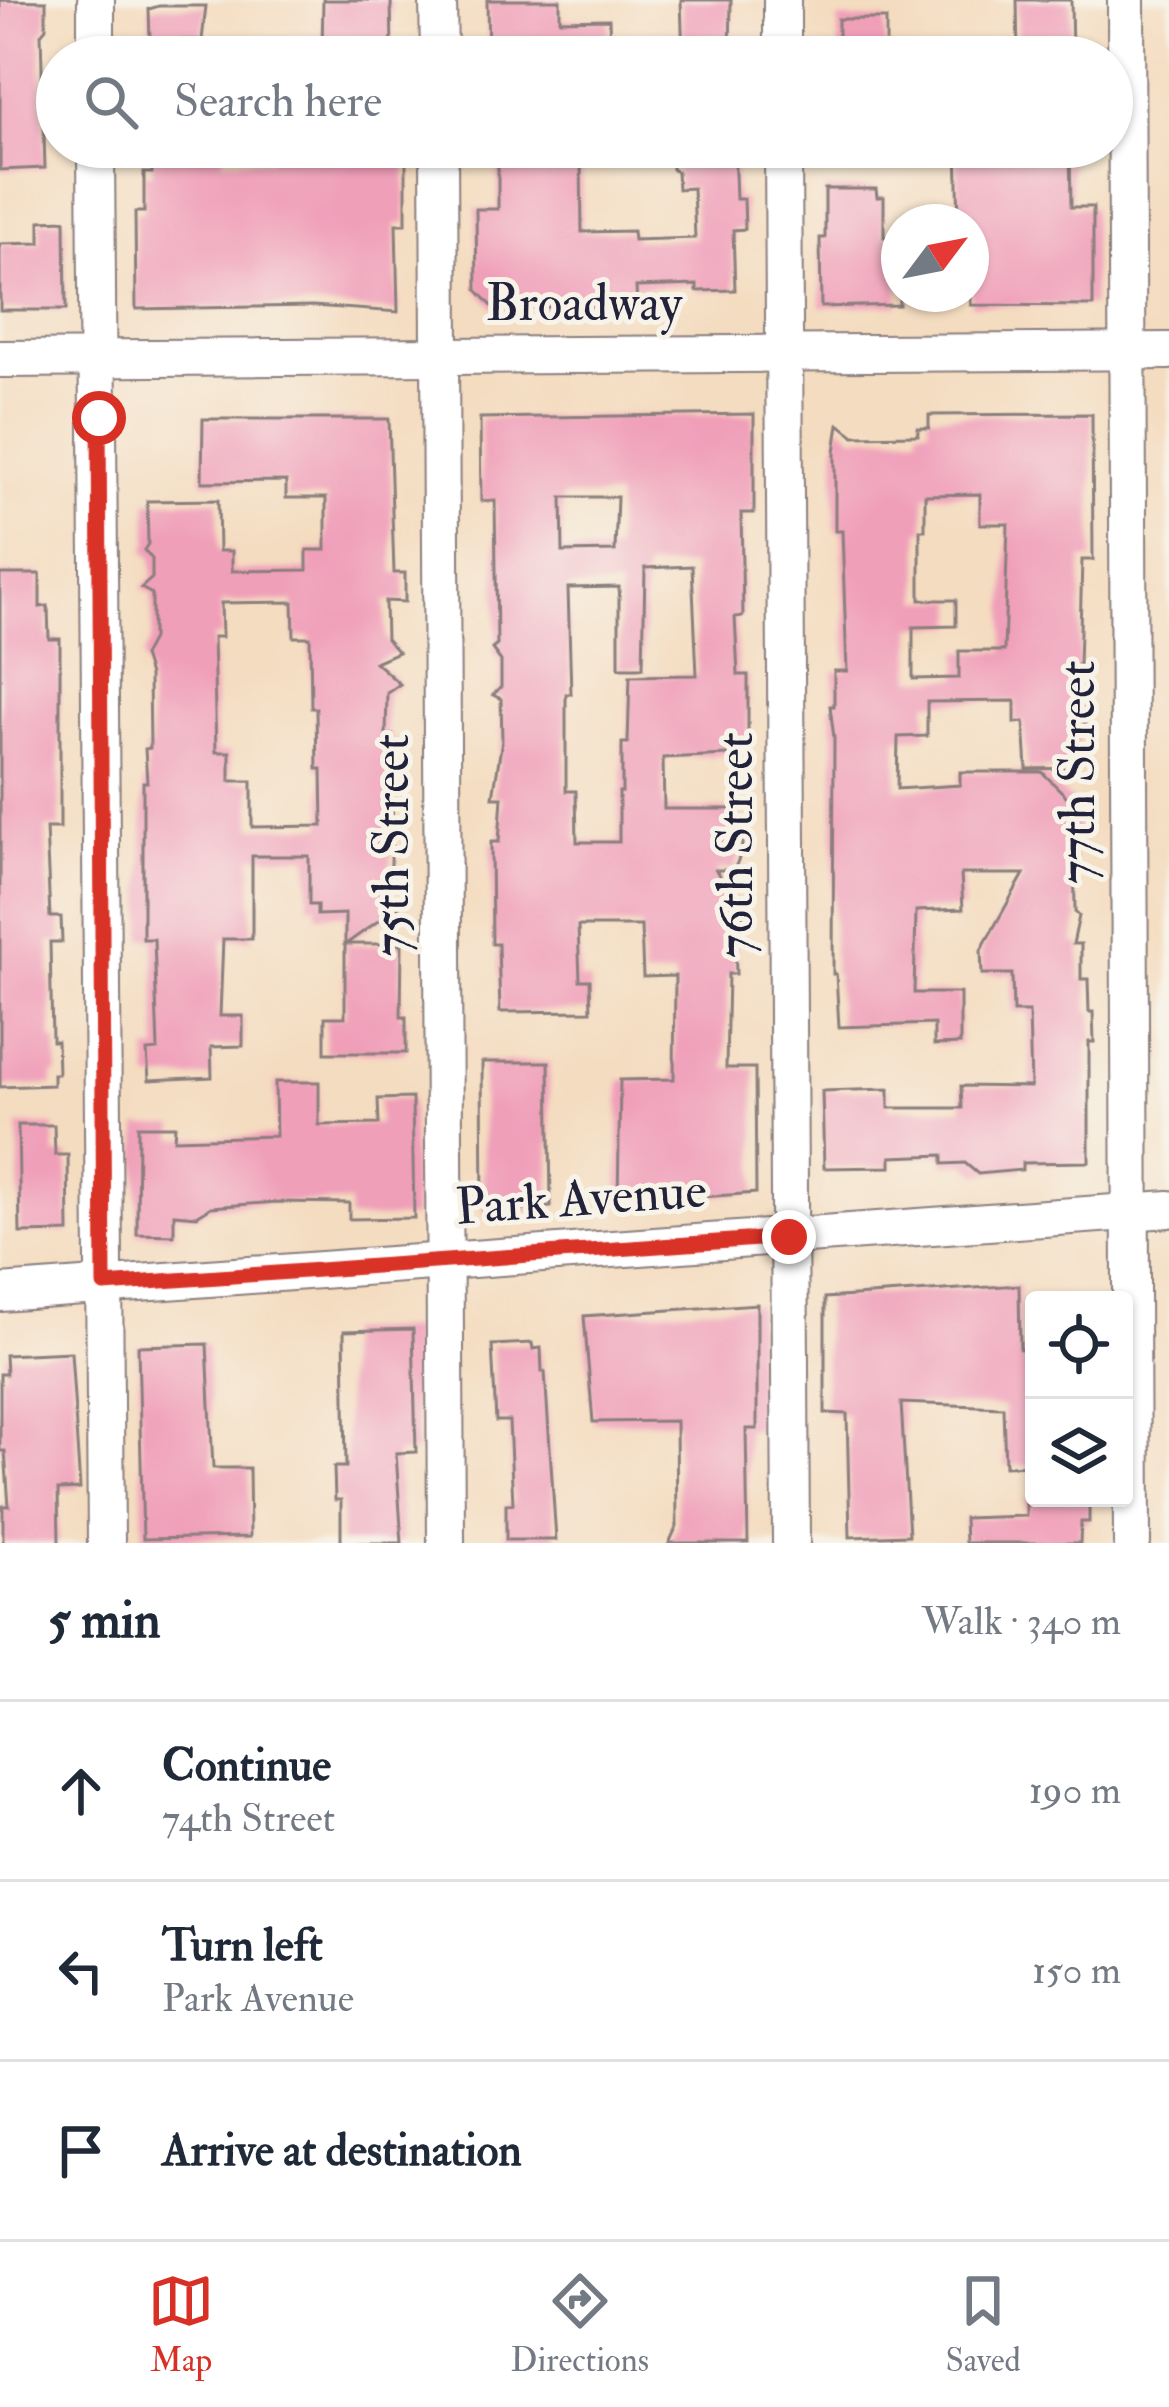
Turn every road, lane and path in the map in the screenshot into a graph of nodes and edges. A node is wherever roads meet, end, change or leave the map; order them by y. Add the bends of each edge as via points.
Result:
1 (95, 0) edge
2 (438, 0) edge
3 (782, 0) edge
4 (1126, 0) edge
5 (96, 36) edge
6 (439, 36) edge
7 (782, 36) edge
8 (1126, 36) edge
9 (96, 168) edge
10 (439, 168) edge
11 (783, 168) edge
12 (1126, 168) edge
13 (1127, 351) junction
14 (1169, 351) edge
15 (784, 353) junction
16 (440, 356) junction
17 (98, 358) junction
18 (0, 359) edge
19 (1169, 1209) edge
20 (1130, 1212) junction
21 (789, 1237) junction
22 (446, 1259) junction
23 (104, 1285) junction
24 (0, 1293) edge
25 (106, 1543) edge
26 (446, 1543) edge
27 (791, 1543) edge
28 (1132, 1543) edge

1 - 5 street
2 - 6 street
3 - 7 street
4 - 8 street, 77th Street
9 - 17 street
10 - 16 street, 75th Street
11 - 15 street, 76th Street
12 - 13 street, 77th Street
13 - 14 street, Broadway
13 - 15 street, Broadway
13 - 20 street, 77th Street
15 - 16 street, Broadway
15 - 21 street, 76th Street
16 - 17 street, Broadway
16 - 22 street, 75th Street
17 - 18 street, Broadway
17 - 23 street
19 - 20 street, Park Avenue
20 - 21 street, Park Avenue
20 - 28 street, 77th Street
21 - 22 street, Park Avenue
21 - 27 street, 76th Street
22 - 23 street, Park Avenue
22 - 26 street, 75th Street
23 - 24 street, Park Avenue
23 - 25 street

